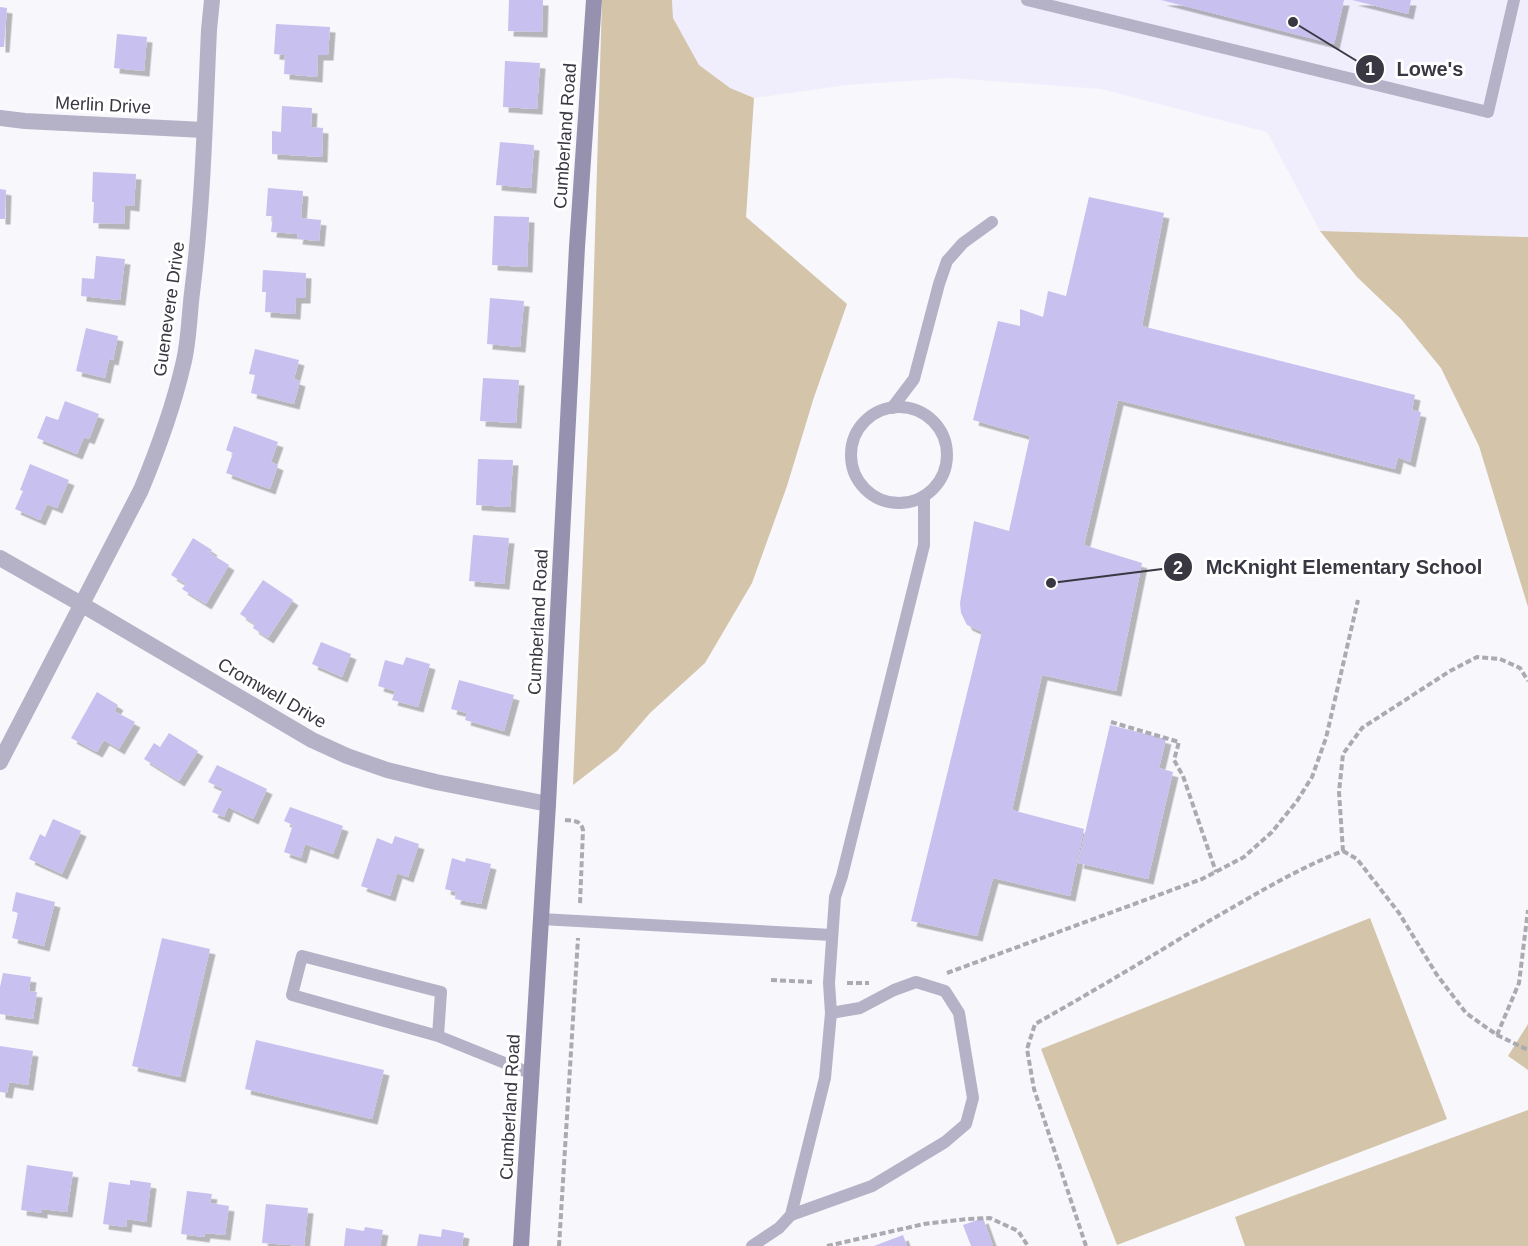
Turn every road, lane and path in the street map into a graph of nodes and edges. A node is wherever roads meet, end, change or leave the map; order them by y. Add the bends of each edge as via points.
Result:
1 (212, 0) edge
2 (594, 0) edge
3 (1027, 0) edge
4 (1514, 0) edge
5 (0, 118) edge
6 (204, 130) junction
7 (992, 222) dead end
8 (892, 408) junction
9 (924, 496) junction
10 (0, 558) edge
11 (1358, 600) dead end
12 (81, 604) junction
13 (1528, 681) edge
14 (1111, 722) dead end
15 (0, 762) edge
16 (548, 812) junction
17 (1343, 851) junction
18 (1216, 872) junction
19 (1528, 910) edge
20 (541, 919) junction
21 (579, 922) junction
22 (832, 935) junction
23 (771, 980) dead end
24 (916, 982) junction
25 (829, 983) junction
26 (873, 983) dead end
27 (831, 1013) junction
28 (1497, 1035) junction
29 (438, 1036) junction
30 (1528, 1050) edge
31 (532, 1074) junction
32 (791, 1215) junction
33 (521, 1246) edge
34 (559, 1246) edge
35 (752, 1246) edge
36 (827, 1246) edge
37 (1028, 1246) edge
38 (1086, 1246) edge

1 - 6 street, Guenevere Drive
2 - 16 main road, Cumberland Road via 576,259
3 - 4 lane via 1488,112
5 - 6 street, Merlin Drive
6 - 12 street, Guenevere Drive via 194,278 184,362 174,403 141,490
7 - 8 lane via 963,243 947,261 914,379
8 - 9 lane via 925,415 937,425 945,444 943,475
8 - 9 lane via 873,415 860,427 850,460 854,476 878,499 905,503
9 - 22 lane via 924,545 835,897
10 - 12 street, Cromwell Drive
11 - 18 path via 1326,738 1312,777 1272,832 1244,857
12 - 15 street, Guenevere Drive
12 - 16 street, Cromwell Drive via 312,740 347,756
13 - 17 path via 1520,668 1500,659 1477,657 1362,728 1343,754 1339,792
14 - 18 path via 1179,742 1174,760
16 - 20 main road, Cumberland Road
16 - 21 path via 577,821 584,830
17 - 28 path via 1357,860 1399,913 1437,975 1466,1012
17 - 38 path via 1275,883 1035,1024 1027,1049 1034,1089
18 - 24 path
19 - 28 path via 1518,983
20 - 21 lane
20 - 31 main road, Cumberland Road
21 - 22 lane
21 - 34 path
22 - 25 lane
23 - 25 path
24 - 27 lane via 860,1008
24 - 32 lane via 945,991 959,1013 973,1098 966,1124 945,1142 872,1186
25 - 26 path
25 - 27 lane
27 - 32 lane via 825,1078
28 - 30 path
29 - 29 lane via 292,995 302,956 441,992
29 - 31 lane
31 - 33 main road, Cumberland Road
32 - 35 lane
36 - 37 path via 924,1224 990,1218 1018,1231

